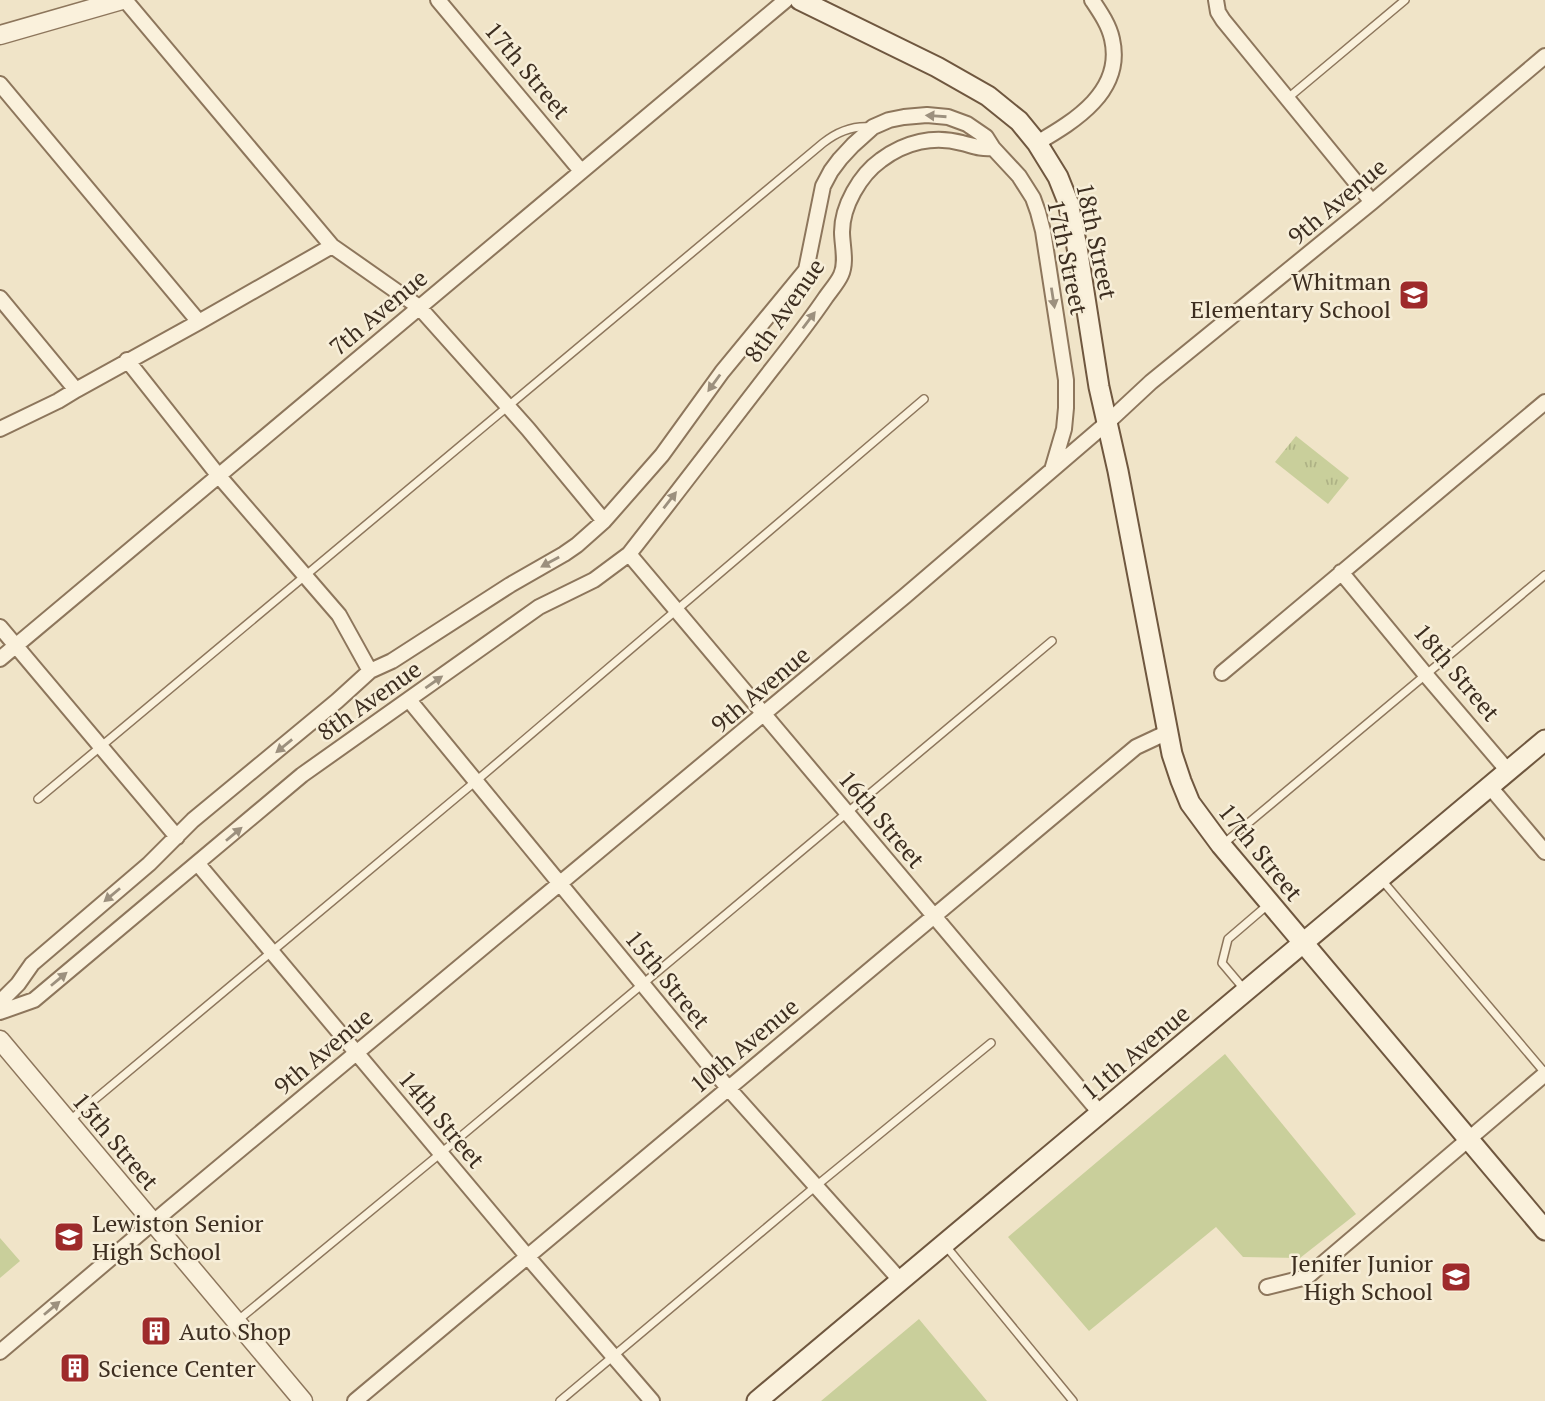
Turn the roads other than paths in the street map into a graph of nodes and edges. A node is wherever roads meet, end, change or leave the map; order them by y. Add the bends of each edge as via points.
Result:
1 (124, 0) edge
2 (438, 0) edge
3 (786, 0) edge
4 (800, 0) edge
5 (1092, 0) edge
6 (1216, 0) edge
7 (1405, 0) edge
8 (0, 35) edge
9 (1545, 56) edge
10 (0, 84) edge
11 (1287, 99) junction
12 (873, 127) junction
13 (1037, 143) junction
14 (993, 148) junction
15 (581, 172) junction
16 (1372, 202) junction
17 (332, 246) junction
18 (0, 298) edge
19 (419, 307) junction
20 (199, 322) junction
21 (127, 360) junction
22 (76, 390) junction
23 (924, 399) dead end
24 (1544, 404) edge
25 (507, 407) junction
26 (1108, 422) junction
27 (0, 429) edge
28 (1051, 471) junction
29 (218, 475) junction
30 (604, 521) junction
31 (629, 554) junction
32 (1341, 572) junction
33 (304, 575) junction
34 (1545, 575) edge
35 (676, 610) junction
36 (0, 627) edge
37 (1052, 641) dead end
38 (16, 646) junction
39 (0, 659) edge
40 (370, 671) junction
41 (1222, 673) dead end
42 (1426, 675) junction
43 (409, 700) junction
44 (764, 715) junction
45 (1168, 732) junction
46 (1545, 740) edge
47 (100, 746) junction
48 (1508, 771) junction
49 (476, 780) junction
50 (1490, 787) junction
51 (38, 799) dead end
52 (846, 813) junction
53 (177, 837) junction
54 (1221, 845) junction
55 (1545, 852) edge
56 (198, 864) junction
57 (1380, 878) junction
58 (561, 884) junction
59 (1270, 903) junction
60 (933, 916) junction
61 (1303, 943) junction
62 (271, 951) junction
63 (643, 984) junction
64 (1246, 991) junction
65 (0, 1002) edge
66 (0, 1012) edge
67 (0, 1040) edge
68 (990, 1043) dead end
69 (357, 1052) junction
70 (1545, 1074) edge
71 (729, 1088) junction
72 (1100, 1113) junction
73 (68, 1122) junction
74 (1469, 1139) junction
75 (441, 1153) junction
76 (816, 1185) junction
77 (152, 1223) junction
78 (1545, 1230) edge
79 (944, 1244) junction
80 (527, 1256) junction
81 (901, 1280) junction
82 (1267, 1287) dead end
83 (236, 1322) junction
84 (0, 1352) edge
85 (613, 1356) junction
86 (303, 1401) edge
87 (355, 1401) edge
88 (559, 1401) edge
89 (652, 1401) edge
90 (757, 1401) edge
91 (1073, 1401) edge

1 - 8 street
1 - 17 street
2 - 15 street, 17th Street
3 - 15 street, 7th Avenue
4 - 13 main road, 18th Street via 988,96 1020,121
5 - 13 street via 1112,40 1111,71 1105,87 1086,110
6 - 11 street via 1223,20
7 - 11 lane
9 - 16 street, 9th Avenue
10 - 20 street
11 - 16 street
14 -> 12 street, 8th Avenue via 986,137 948,117 904,117
12 - 25 lane via 852,127 831,136
12 -> 30 street, 8th Avenue via 840,159 823,186 806,270 722,372 662,455
13 - 26 main road, 18th Street via 1068,202
14 -> 28 street, 17th Street via 1026,187 1043,231 1066,380 1064,429
31 -> 14 street, 8th Avenue via 842,273 844,215 867,173 882,159 922,141 951,140
15 - 19 street, 7th Avenue
16 - 26 street, 9th Avenue
17 - 19 street
17 - 20 street
18 - 22 street
19 - 25 street
19 - 29 street, 7th Avenue
20 - 21 street
21 - 22 street
21 - 29 street
22 - 27 street
23 - 35 lane
24 - 32 street
25 - 30 street
25 - 33 lane
26 - 28 street, 9th Avenue
26 - 45 main road, 17th Street
28 - 44 street, 9th Avenue
29 - 33 street
29 - 38 street, 7th Avenue
30 -> 40 street, 8th Avenue via 564,554
31 - 35 street, 16th Street
43 -> 31 street, 8th Avenue via 539,607 594,580
32 - 41 street
32 - 42 street, 18th Street
33 - 40 street via 339,615
33 - 47 lane
34 - 42 lane
35 - 44 street, 16th Street
35 - 49 lane
36 - 38 street
37 - 52 lane
38 - 39 street, 7th Avenue
38 - 47 street
40 -> 53 street, 8th Avenue
42 - 48 street, 18th Street
42 - 54 lane
43 - 49 street, 15th Street
56 -> 43 street, 8th Avenue via 302,775
44 - 52 street, 16th Street
44 - 58 street, 9th Avenue
45 - 54 main road, 17th Street via 1190,803
45 - 60 street, 10th Avenue via 1136,747
46 - 48 main road, 11th Avenue
47 - 51 lane
47 - 53 street
48 - 50 main road, 11th Avenue
49 - 58 street, 15th Street
49 - 62 lane
50 - 55 street
50 - 57 main road, 11th Avenue
52 - 60 street, 16th Street
52 - 63 lane
53 -> 65 street, 8th Avenue via 32,964
54 - 59 main road, 17th Street
56 - 62 street, 14th Street
66 -> 56 street, 8th Avenue via 34,1000
57 - 61 main road, 11th Avenue
57 - 70 lane
58 - 63 street, 15th Street
58 - 69 street, 9th Avenue
59 - 61 main road, 17th Street
59 - 64 lane via 1228,939 1222,963
60 - 71 street, 10th Avenue
60 - 72 street, 16th Street
61 - 64 main road, 11th Avenue
61 - 74 main road, 17th Street
62 - 69 street, 14th Street
62 - 73 lane
63 - 71 street, 15th Street
63 - 75 lane
64 - 72 main road, 11th Avenue
67 - 73 street, 13th Street
68 - 76 lane
69 - 75 street, 14th Street
69 - 77 street, 9th Avenue
70 - 74 street
71 - 76 street, 15th Street
71 - 80 street, 10th Avenue
72 - 79 main road, 11th Avenue
73 - 77 street, 13th Street
74 - 78 main road, 17th Street
74 - 82 street via 1307,1277
75 - 80 street, 14th Street
75 - 83 lane
76 - 81 street, 15th Street
76 - 85 lane
77 - 83 street, 13th Street
84 -> 77 street, 9th Avenue
79 - 81 main road, 11th Avenue
79 - 91 lane
80 - 85 street, 14th Street
80 - 87 street, 10th Avenue
81 - 90 main road, 11th Avenue
83 - 86 street, 13th Street
85 - 88 lane
85 - 89 street, 14th Street

